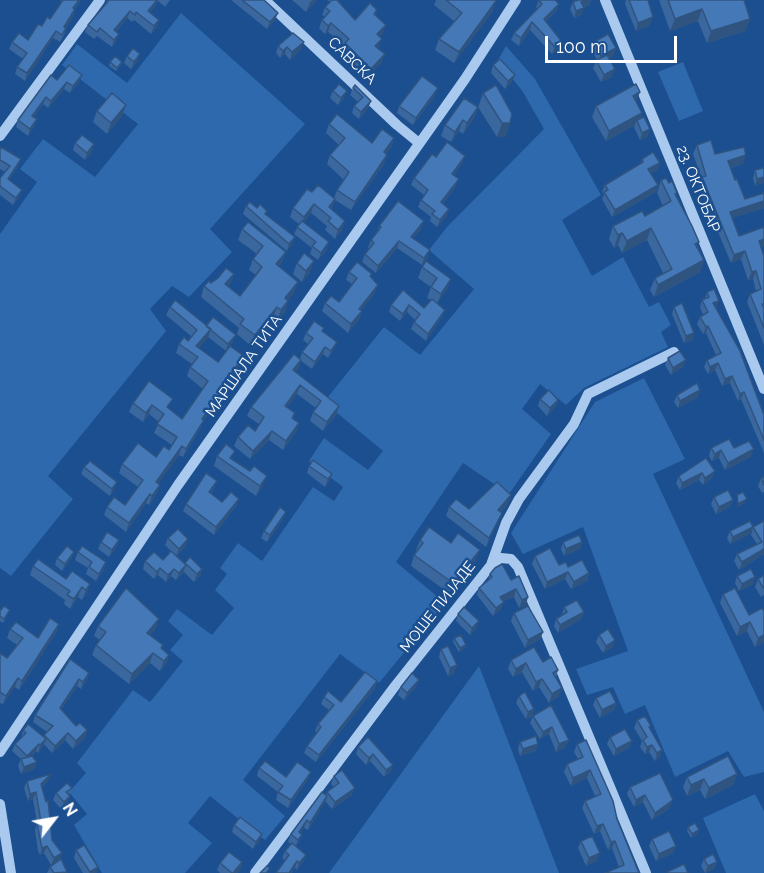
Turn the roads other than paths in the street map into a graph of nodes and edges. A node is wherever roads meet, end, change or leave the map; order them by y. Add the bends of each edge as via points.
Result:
1 (99, 0) edge
2 (265, 0) edge
3 (516, 0) edge
4 (605, 0) edge
5 (0, 136) edge
6 (419, 143) junction
7 (674, 352) edge
8 (764, 389) edge
9 (491, 565) junction
10 (0, 752) edge
11 (0, 804) edge
12 (11, 873) edge
13 (255, 873) edge
14 (646, 873) edge

1 - 5 street
2 - 6 street, САВСКА
3 - 6 street, МАРШАЛА ТИТА
4 - 8 street, 23. ОКТОБАР
6 - 10 street, МАРШАЛА ТИТА via 178,485
7 - 9 street via 588,394 574,424 519,499
9 - 13 street, МОШЕ ПИЈАДЕ
9 - 14 street, МОШЕ ПИЈАДЕ via 506,558 518,567
11 - 12 street

